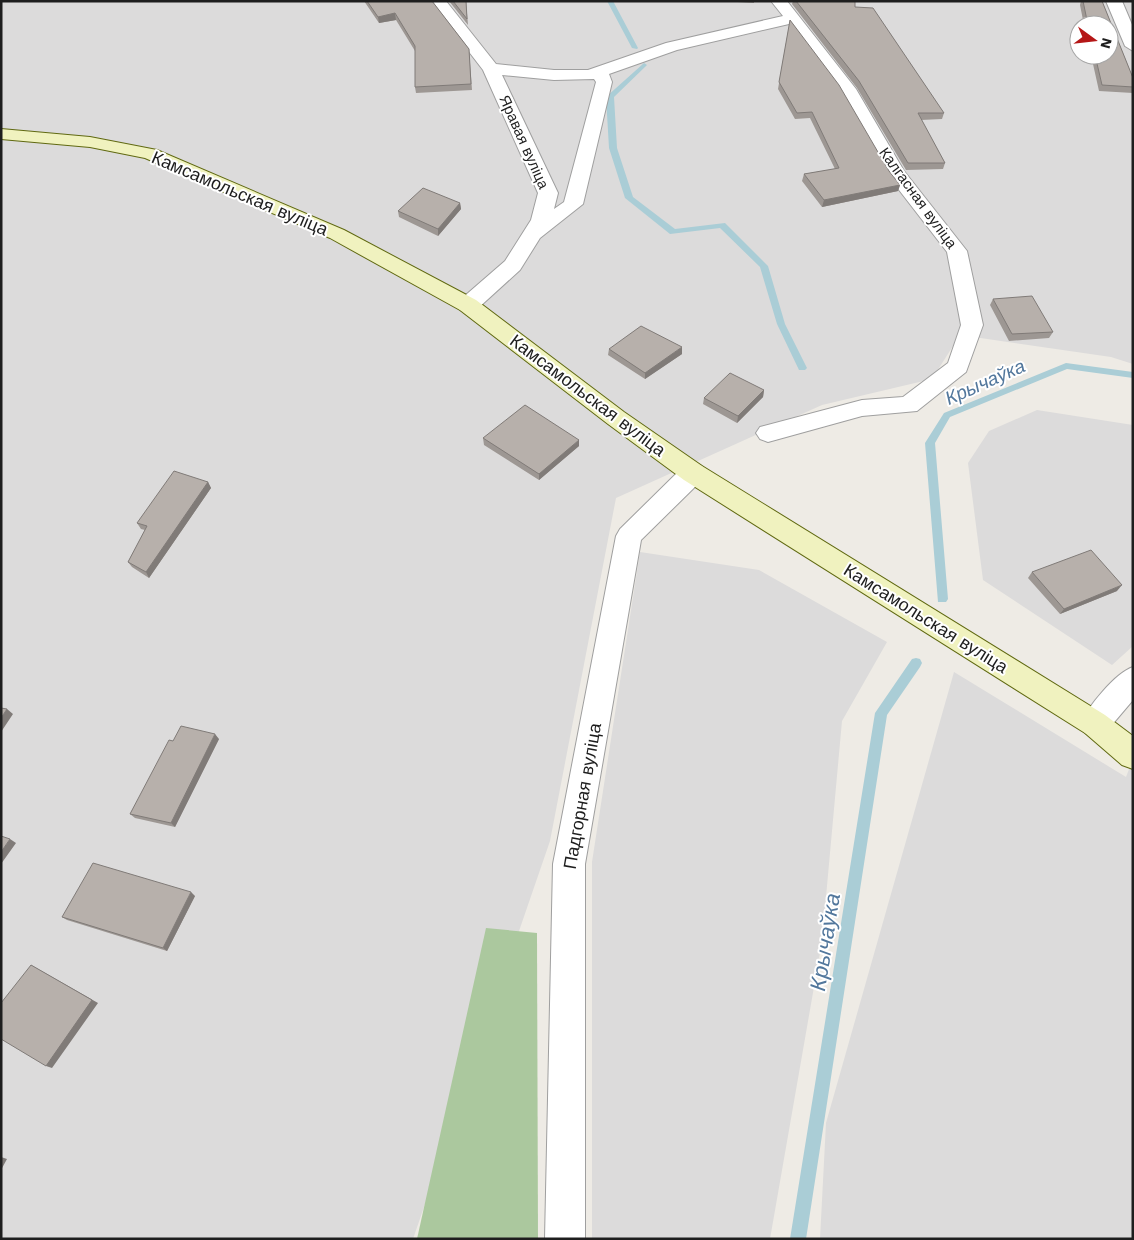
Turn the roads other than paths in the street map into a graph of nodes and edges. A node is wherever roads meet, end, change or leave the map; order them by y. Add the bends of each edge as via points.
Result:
1 (438, 1) edge
2 (779, 1) edge
3 (1123, 10) edge
4 (792, 19) junction
5 (1133, 46) edge
6 (492, 69) junction
7 (600, 71) junction
8 (1, 134) edge
9 (532, 234) junction
10 (468, 305) junction
11 (768, 433) dead end
12 (693, 473) junction
13 (1133, 679) edge
14 (1096, 724) junction
15 (1133, 755) edge
16 (565, 1239) edge

1 - 6 street, Яравая вуліца
2 - 4 street, Калгасная вуліца
3 - 5 street
4 - 7 street via 672,46
4 - 11 street, Калгасная вуліца via 847,89 896,173 957,251 972,325 958,367 910,405 862,408
6 - 7 street via 554,75
6 - 9 street, Яравая вуліца via 548,193 541,220
7 - 9 street via 604,82 573,204
8 - 10 main road, Камсамольская вуліца via 90,142 150,154 337,234
9 - 10 street, Яравая вуліца via 513,265
10 - 12 main road, Камсамольская вуліца
12 - 14 main road, Камсамольская вуліца
12 - 16 street, Падгорная вуліца via 629,536 569,864
13 - 14 street
14 - 15 main road, Камсамольская вуліца

